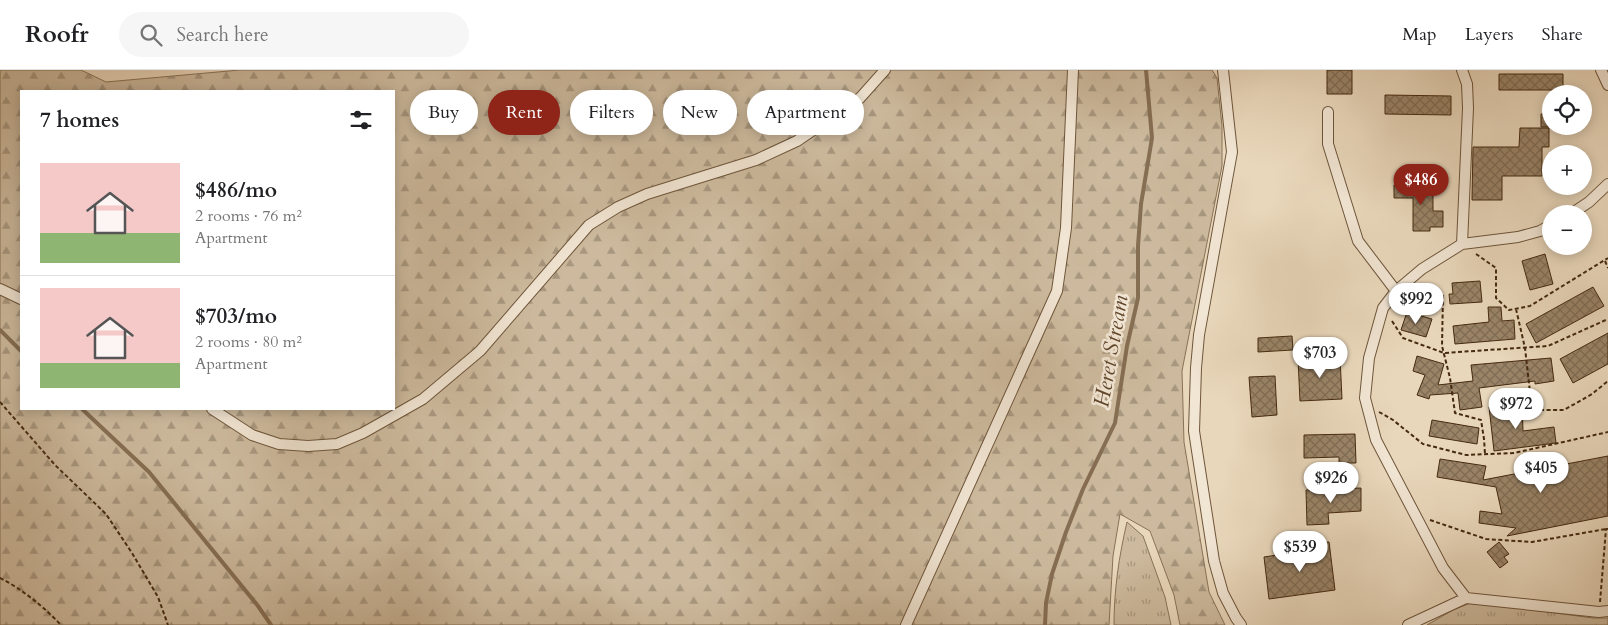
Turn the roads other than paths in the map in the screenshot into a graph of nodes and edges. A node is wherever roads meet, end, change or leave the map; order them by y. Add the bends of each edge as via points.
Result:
1 (885, 70) edge
2 (1073, 70) edge
3 (1223, 70) edge
4 (1462, 70) edge
5 (1602, 70) edge
6 (1608, 85) edge
7 (1328, 112) dead end
8 (1608, 184) edge
9 (1584, 205) edge
10 (1542, 230) edge
11 (1462, 244) junction
12 (0, 289) edge
13 (1396, 292) junction
14 (20, 299) edge
15 (214, 410) edge
16 (1466, 598) junction
17 (1604, 611) edge
18 (906, 625) edge
19 (1242, 625) edge
20 (1408, 625) edge

1 - 15 street via 860,98 797,140 756,160 647,194 589,225 480,351 423,399 364,433 337,444 279,444 252,435
2 - 18 street via 1066,228 1057,291
3 - 19 street via 1232,152 1199,335 1194,431 1214,561 1223,594
4 - 11 street via 1467,84 1468,108
5 - 6 street
7 - 13 street via 1328,144 1358,241
8 - 9 street
10 - 11 street via 1518,237
11 - 13 street via 1422,269
12 - 14 street
13 - 16 street via 1383,308 1369,358 1365,398 1376,440 1443,568
16 - 17 street
16 - 20 street

